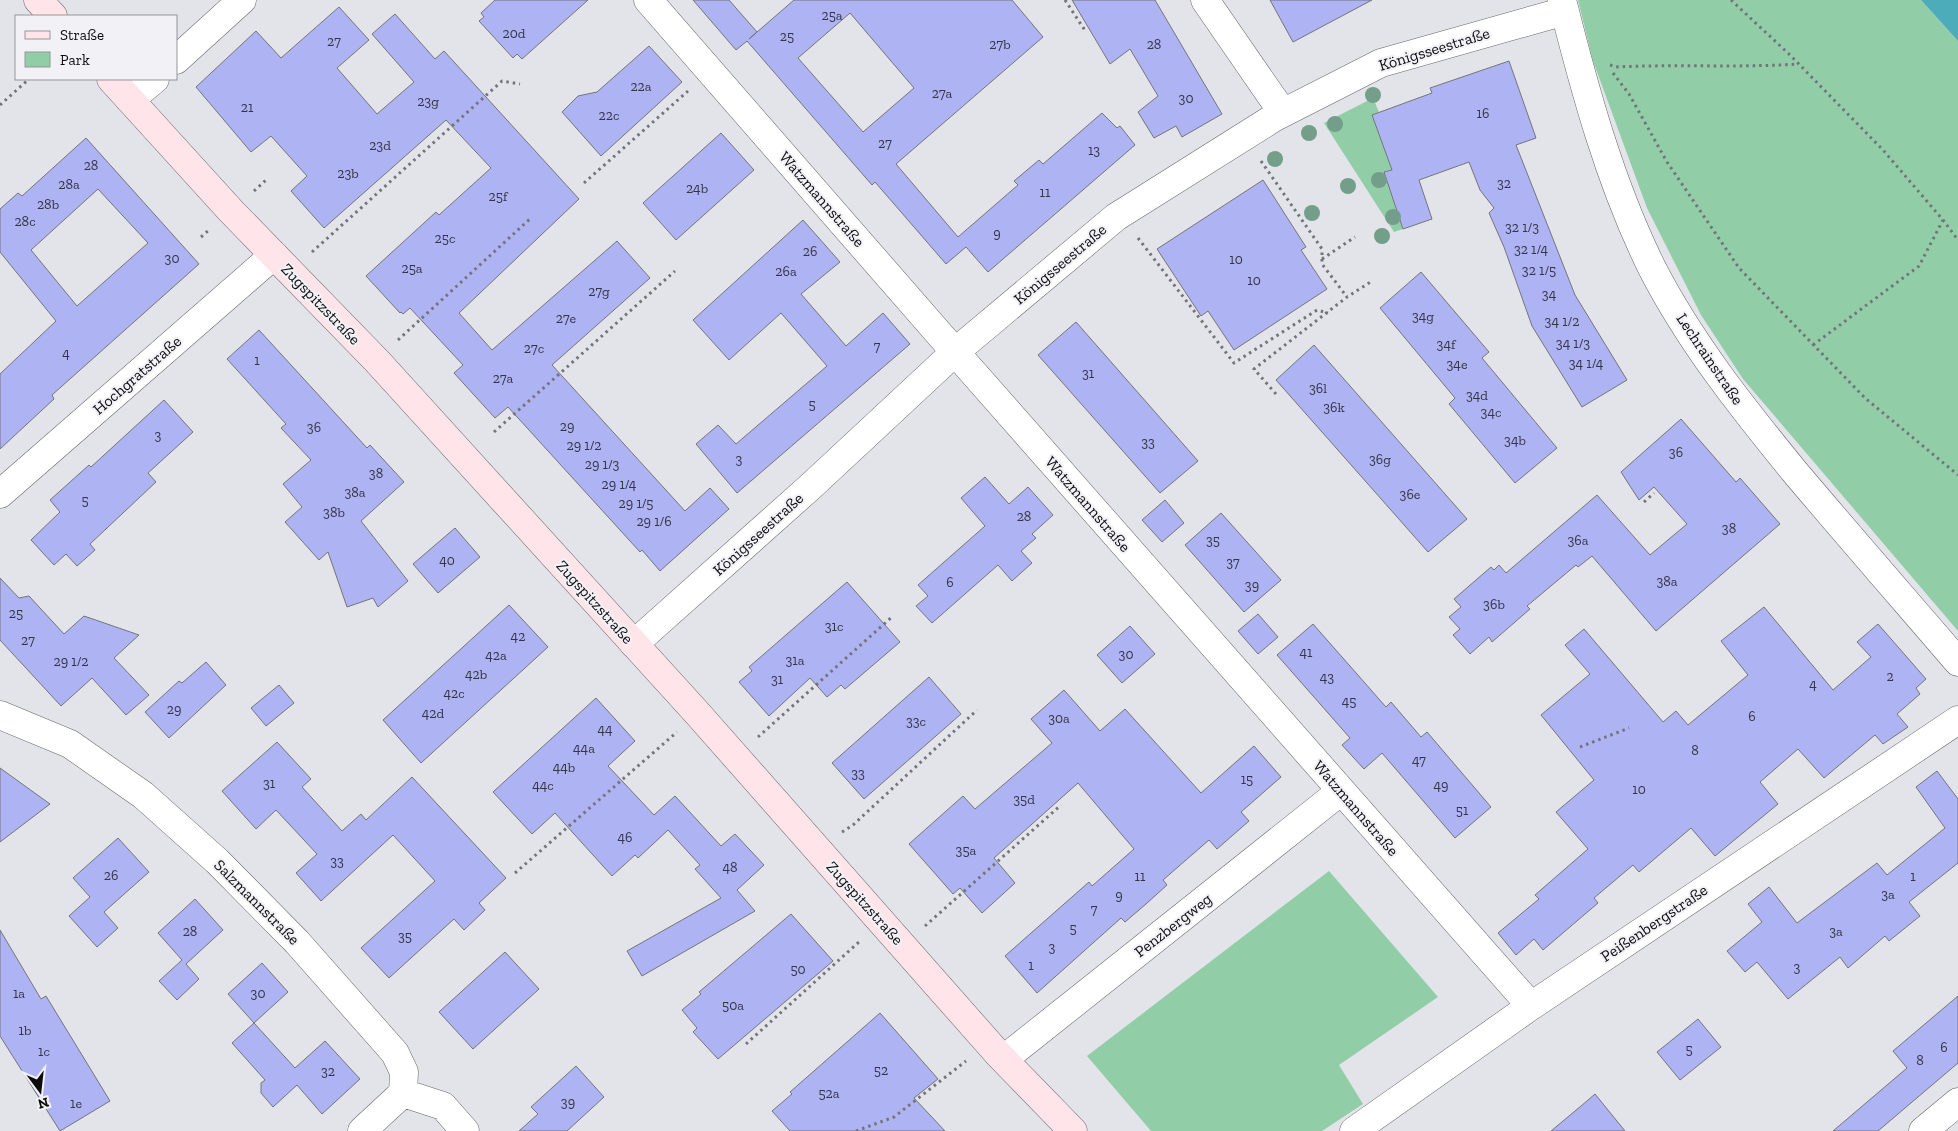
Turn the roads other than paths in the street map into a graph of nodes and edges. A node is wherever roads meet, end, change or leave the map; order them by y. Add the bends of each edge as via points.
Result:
1 (38, 0) edge
2 (242, 0) edge
3 (648, 0) edge
4 (1205, 0) edge
5 (1563, 6) edge
6 (52, 15) edge
7 (178, 58) edge
8 (112, 80) edge
9 (154, 80) edge
10 (130, 100) junction
11 (1282, 113) junction
12 (282, 263) junction
13 (954, 352) junction
14 (0, 494) edge
15 (634, 644) junction
16 (1958, 662) edge
17 (0, 714) edge
18 (1958, 720) edge
19 (1341, 791) junction
20 (1531, 1006) junction
21 (996, 1050) junction
22 (403, 1093) junction
23 (1958, 1102) edge
24 (362, 1131) edge
25 (465, 1131) edge
26 (1073, 1131) edge
27 (1354, 1131) edge
28 (1923, 1131) edge

1 - 6 street
2 - 7 street
3 - 13 street, Watzmannstraße
4 - 11 street
5 - 11 street, Königsseestraße via 1381,63
5 - 16 street, Lechrainstraße via 1590,104 1622,201 1652,268 1684,324 1757,426
8 - 10 street, Zugspitzstraße
9 - 10 street
10 - 12 street, Zugspitzstraße
11 - 13 street, Königsseestraße via 1116,217
12 - 14 street, Hochgratstraße
12 - 15 street, Zugspitzstraße via 377,361
13 - 15 street, Königsseestraße via 810,487
13 - 19 street, Watzmannstraße
15 - 21 street, Zugspitzstraße
17 - 22 street, Salzmannstraße via 70,744 143,795 217,861 297,942 395,1053 404,1072
18 - 20 street, Peißenbergstraße
19 - 20 street, Watzmannstraße
19 - 21 street, Penzbergweg
20 - 27 street, Peißenbergstraße
21 - 26 street, Zugspitzstraße
22 - 24 street
22 - 25 street via 443,1106
23 - 28 street

